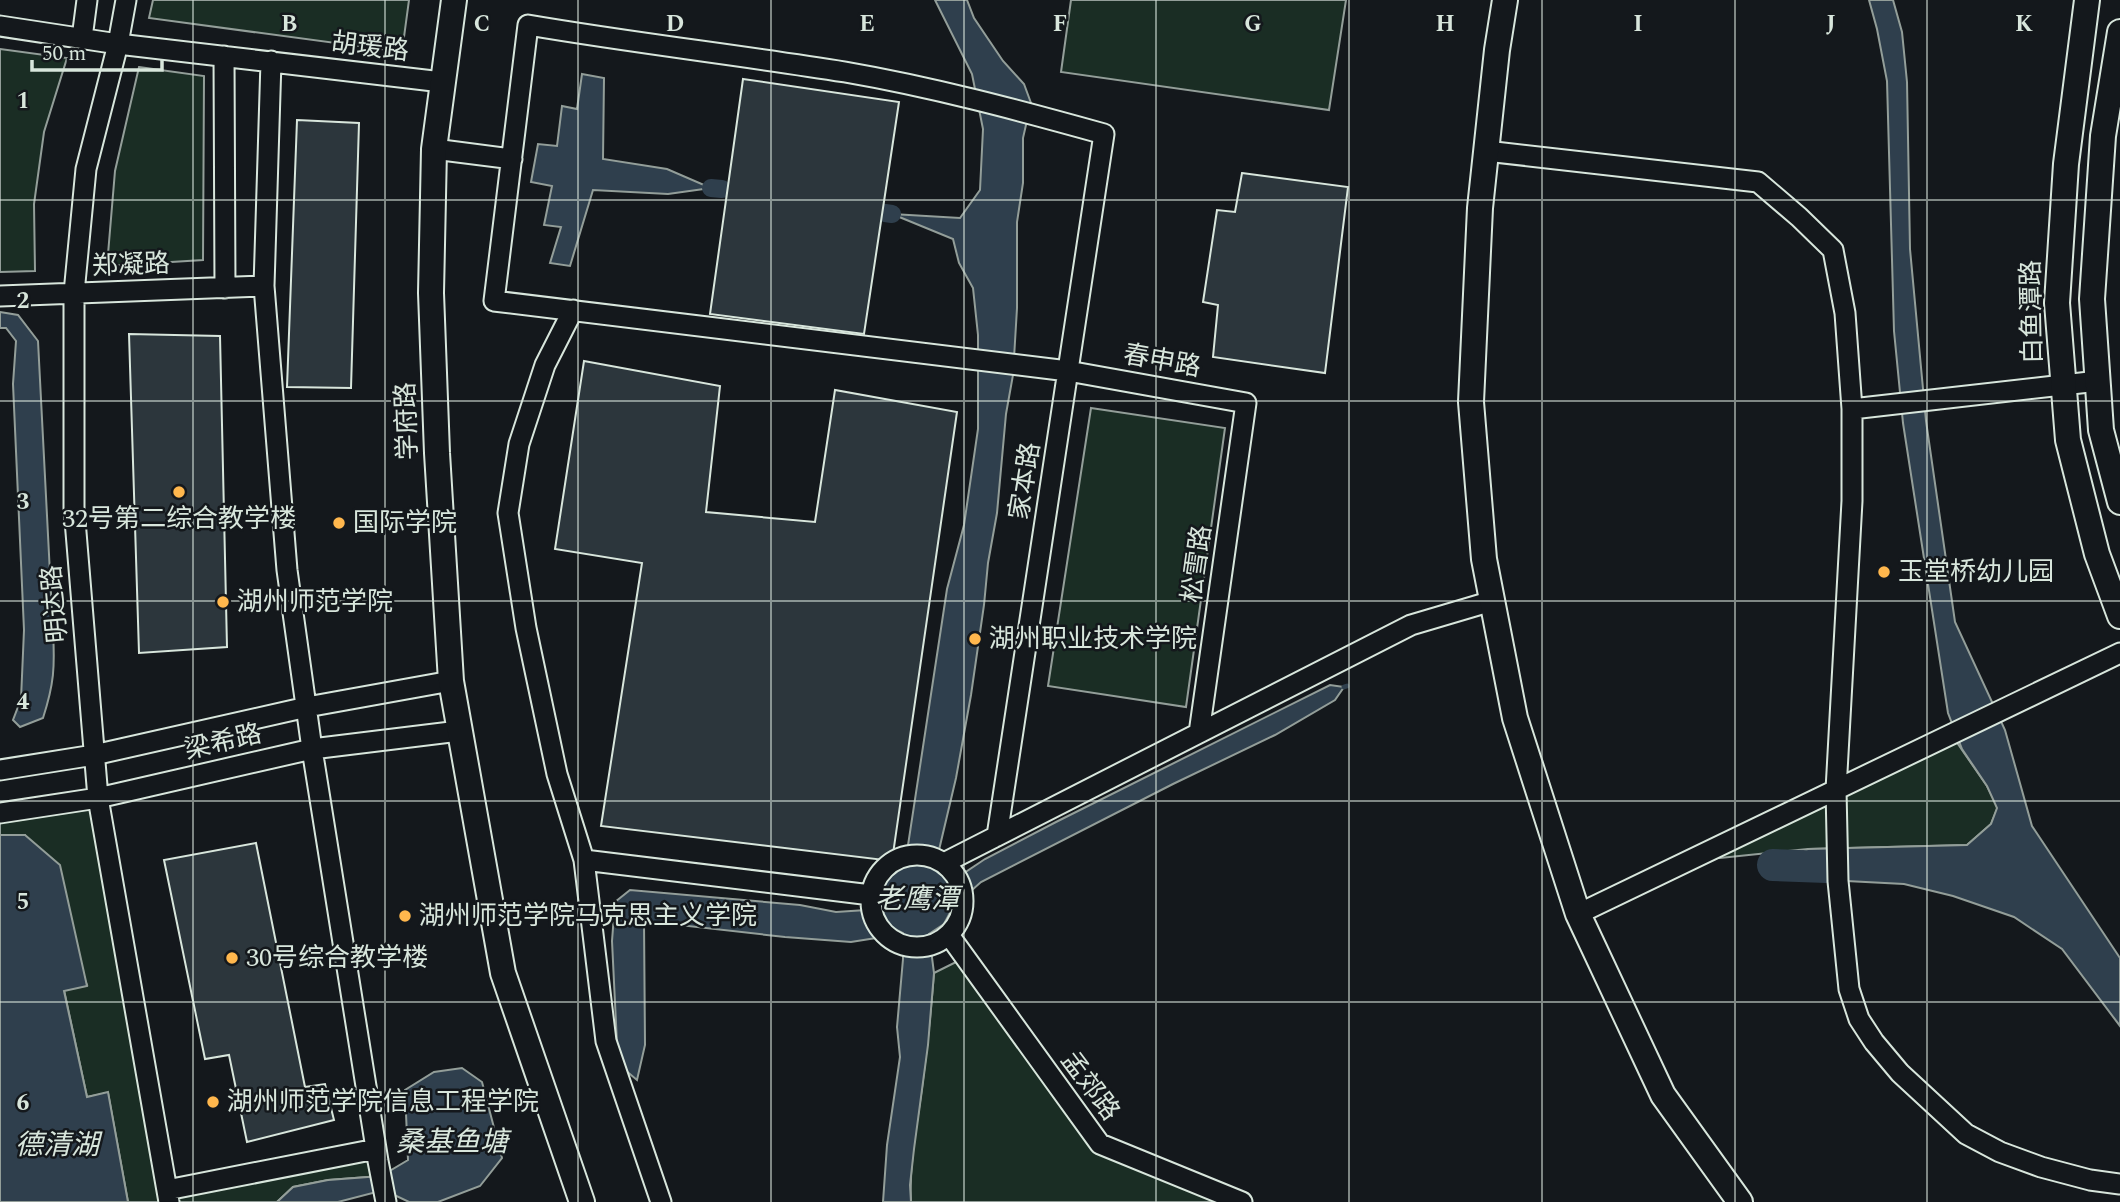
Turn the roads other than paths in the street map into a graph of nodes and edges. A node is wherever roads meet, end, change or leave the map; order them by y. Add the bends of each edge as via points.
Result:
1 (87, 0) edge
2 (127, 0) edge
3 (454, 0) edge
4 (1505, 0) edge
5 (2087, 0) edge
6 (0, 26) edge
7 (2120, 32) edge
8 (82, 38) junction
9 (118, 44) junction
10 (224, 56) junction
11 (271, 61) junction
12 (442, 82) junction
13 (434, 149) junction
14 (1486, 150) junction
15 (512, 159) junction
16 (264, 286) junction
17 (225, 288) junction
18 (74, 293) junction
19 (0, 296) edge
20 (573, 310) junction
21 (1068, 371) junction
22 (2098, 382) junction
23 (2063, 386) junction
24 (1246, 403) joint
25 (1852, 408) junction
26 (2120, 502) edge
27 (1492, 601) junction
28 (2120, 616) edge
29 (2120, 653) edge
30 (451, 681) junction
31 (307, 707) junction
32 (459, 731) junction
33 (1199, 733) junction
34 (312, 748) junction
35 (94, 754) junction
36 (0, 770) edge
37 (1836, 790) junction
38 (98, 798) junction
39 (0, 813) edge
40 (997, 836) junction
41 (584, 860) junction
42 (946, 865) junction
43 (870, 900) junction
44 (1578, 914) junction
45 (941, 940) junction
46 (376, 1149) junction
47 (2120, 1184) edge
48 (168, 1196) edge
49 (385, 1198) edge
50 (582, 1202) edge
51 (661, 1202) edge
52 (1242, 1202) edge
53 (1740, 1202) edge

1 - 8 street
2 - 9 street, 明达路
3 - 12 main road, 学府路
4 - 14 main road
5 - 23 main road, 白鱼潭路 via 2066,164 2057,303
6 - 8 street, 胡瑗路
7 - 22 main road via 2103,136 2092,299
8 - 9 street, 胡瑗路
9 - 10 street, 胡瑗路
9 - 18 street, 明达路 via 86,169
10 - 11 street, 胡瑗路
10 - 17 street
11 - 12 street, 胡瑗路
11 - 16 street
12 - 13 main road, 学府路
13 - 15 street
13 - 30 main road, 学府路 via 431,293
14 - 25 street via 1758,182 1833,250
14 - 27 main road via 1471,402 1484,559
15 - 20 street, 春申路 via 494,301
15 - 21 street, 家本路 via 528,25 845,72 969,97 1104,134
16 - 17 street, 郑凝路
16 - 31 street via 287,570
17 - 18 street, 郑凝路
18 - 19 street, 郑凝路
18 - 35 street, 明达路 via 74,508
20 - 21 street, 春申路
20 - 41 street via 545,365 519,444 508,513 526,628 557,774
21 - 24 street, 春申路
21 - 40 street, 家本路
22 - 23 street
22 - 26 main road via 2101,430
23 - 25 street
23 - 28 main road, 白鱼潭路 via 2068,440 2097,554
24 - 33 street, 松雪路
25 - 37 street via 1852,501
27 - 33 street via 1411,625
27 - 44 main road via 1515,718
29 - 37 street
30 - 31 street, 梁希路
30 - 32 main road, 学府路
31 - 34 street
31 - 35 street, 梁希路
32 - 34 street, 梁希路
32 - 50 main road, 学府路 via 503,973
33 - 40 street
34 - 38 street, 梁希路
34 - 46 street
35 - 36 street, 梁希路
35 - 38 street, 明达路
37 - 44 street
37 - 47 street via 1838,881 1850,989 1859,1019 1874,1042 1900,1073 1966,1134 2041,1167
38 - 39 street, 梁希路
38 - 48 street, 明达路
40 - 42 street
41 - 43 street
41 - 51 street via 606,1041
42 - 43 street via 930,856 901,858 885,867
42 - 45 street via 964,900 961,918
43 - 45 street via 891,940 914,948
44 - 53 main road via 1663,1095
45 - 52 street, 孟郊路 via 1100,1144
46 - 48 street
46 - 49 street

